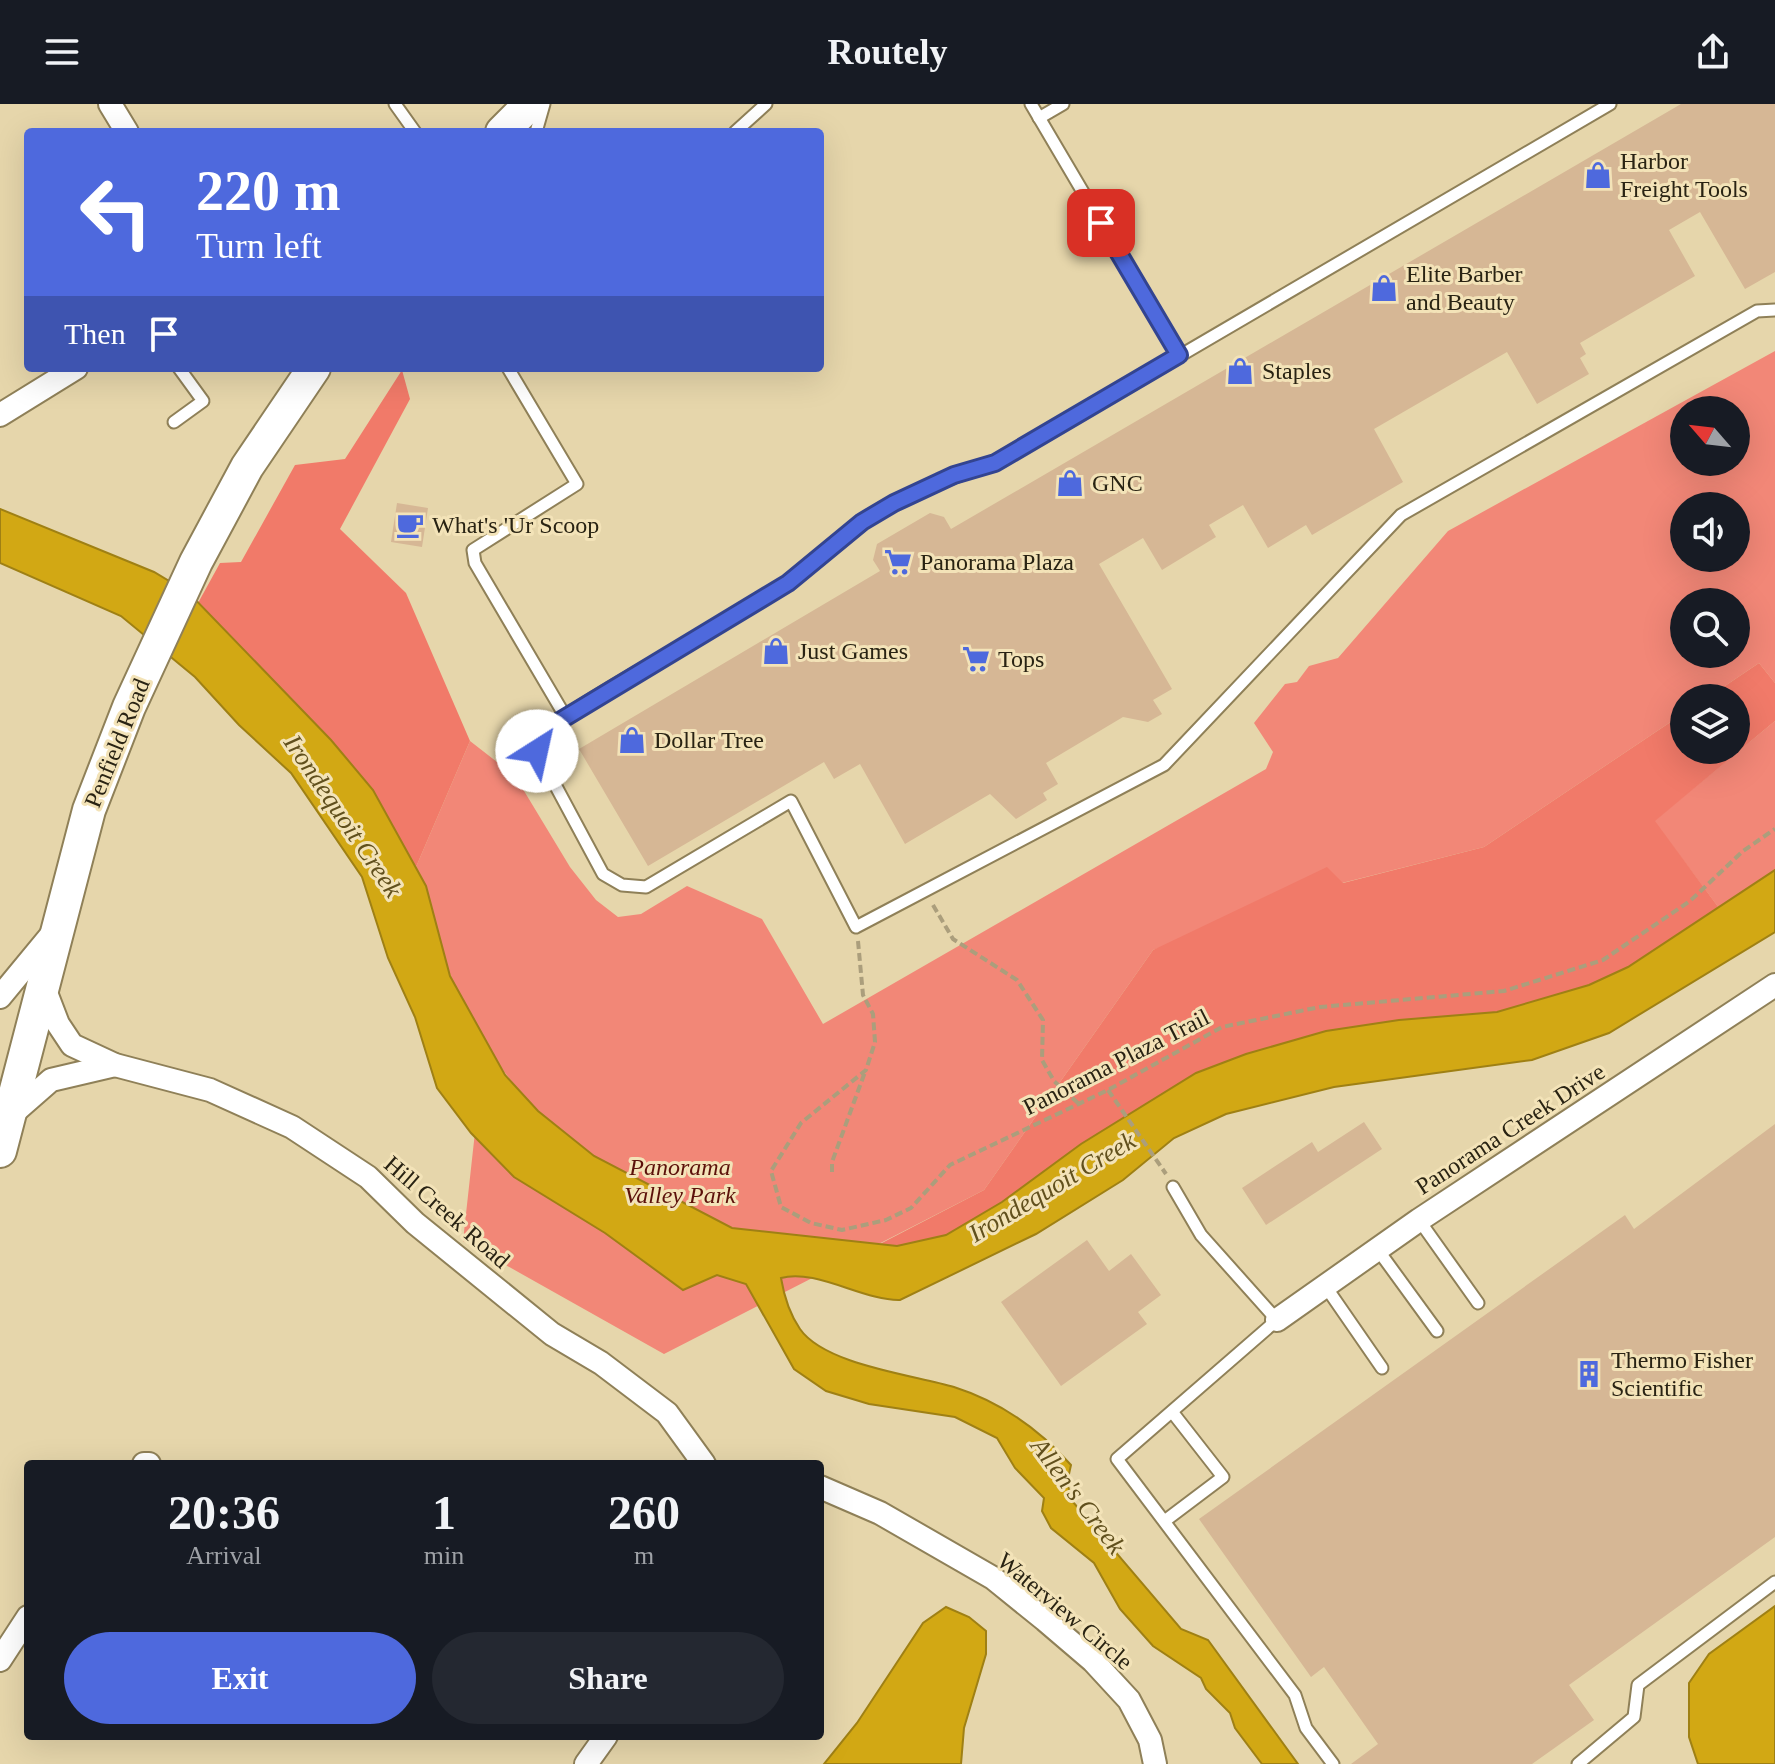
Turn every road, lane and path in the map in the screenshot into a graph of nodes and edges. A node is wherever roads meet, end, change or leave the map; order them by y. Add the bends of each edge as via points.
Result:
1 (110, 104) edge
2 (395, 104) edge
3 (530, 104) edge
4 (544, 104) edge
5 (766, 104) edge
6 (1031, 104) edge
7 (1063, 104) edge
8 (1610, 104) edge
9 (1039, 118) junction
10 (125, 128) edge
11 (412, 128) edge
12 (506, 128) edge
13 (537, 128) edge
14 (739, 128) edge
15 (1775, 310) edge
16 (1179, 355) junction
17 (69, 372) edge
18 (182, 372) edge
19 (311, 372) edge
20 (510, 372) edge
21 (1, 414) edge
22 (174, 422) dead end
23 (565, 716) junction
24 (1775, 829) edge
25 (924, 891) junction
26 (856, 927) junction
27 (56, 930) junction
28 (42, 981) junction
29 (1775, 985) edge
30 (0, 997) edge
31 (115, 1065) junction
32 (866, 1070) junction
33 (1108, 1090) junction
34 (1079, 1104) junction
35 (8, 1119) junction
36 (0, 1151) edge
37 (1157, 1158) dead end
38 (832, 1172) dead end
39 (1173, 1187) dead end
40 (1419, 1220) junction
41 (1378, 1250) junction
42 (1326, 1287) junction
43 (1478, 1303) dead end
44 (1277, 1320) junction
45 (1437, 1331) dead end
46 (1382, 1368) dead end
47 (1173, 1413) junction
48 (701, 1460) edge
49 (824, 1489) edge
50 (1166, 1520) junction
51 (1775, 1582) edge
52 (24, 1623) edge
53 (0, 1660) edge
54 (603, 1740) edge
55 (586, 1764) edge
56 (1155, 1764) edge
57 (1333, 1764) edge
58 (1578, 1764) edge

1 - 10 street
2 - 11 lane
3 - 12 main road
4 - 13 lane
5 - 14 lane
6 - 9 lane
7 - 9 lane
8 - 16 lane
9 - 16 lane
15 - 25 lane via 1757,311 1401,515 1164,765
16 - 23 lane via 1006,457 894,503 862,522 788,583
17 - 21 street
18 - 22 lane via 203,401
19 - 27 main road, Penfield Road via 247,467 129,707 89,810
20 - 23 lane via 577,484 473,550 475,563
23 - 26 lane via 543,731 537,751 603,874 622,885 646,887 791,801
24 - 33 path, Panorama Plaza Trail via 1690,901 1603,960 1504,991 1320,1007 1222,1027
25 - 26 lane
25 - 34 path via 953,939 1017,980 1043,1020 1042,1060 1054,1081
26 - 32 path via 863,995 873,1014 875,1042
27 - 28 main road, Penfield Road
27 - 30 street
28 - 31 street, Hill Creek Road via 72,1045
28 - 35 main road, Penfield Road
29 - 40 street, Panorama Creek Drive
31 - 35 street, Hill Creek Road via 51,1080
31 - 48 street, Hill Creek Road via 210,1090 292,1127 368,1177 415,1223 552,1334 667,1413
32 - 34 path, Panorama Plaza Trail via 801,1123 771,1171 781,1207 811,1223 842,1230 886,1220 911,1208 950,1165
32 - 38 path
33 - 34 path, Panorama Plaza Trail
33 - 37 path
35 - 36 main road, Penfield Road
39 - 44 lane via 1201,1235
40 - 41 street, Panorama Creek Drive
40 - 43 lane
41 - 42 street, Panorama Creek Drive
41 - 45 lane
42 - 44 street, Panorama Creek Drive
42 - 46 lane
44 - 47 lane
47 - 50 lane via 1117,1459
47 - 50 lane via 1223,1477
49 - 56 street, Waterview Circle via 880,1513 993,1578 1045,1620 1129,1700 1150,1740
50 - 57 lane via 1295,1695 1306,1728
51 - 58 lane via 1638,1685 1634,1717
52 - 53 street
54 - 55 street

